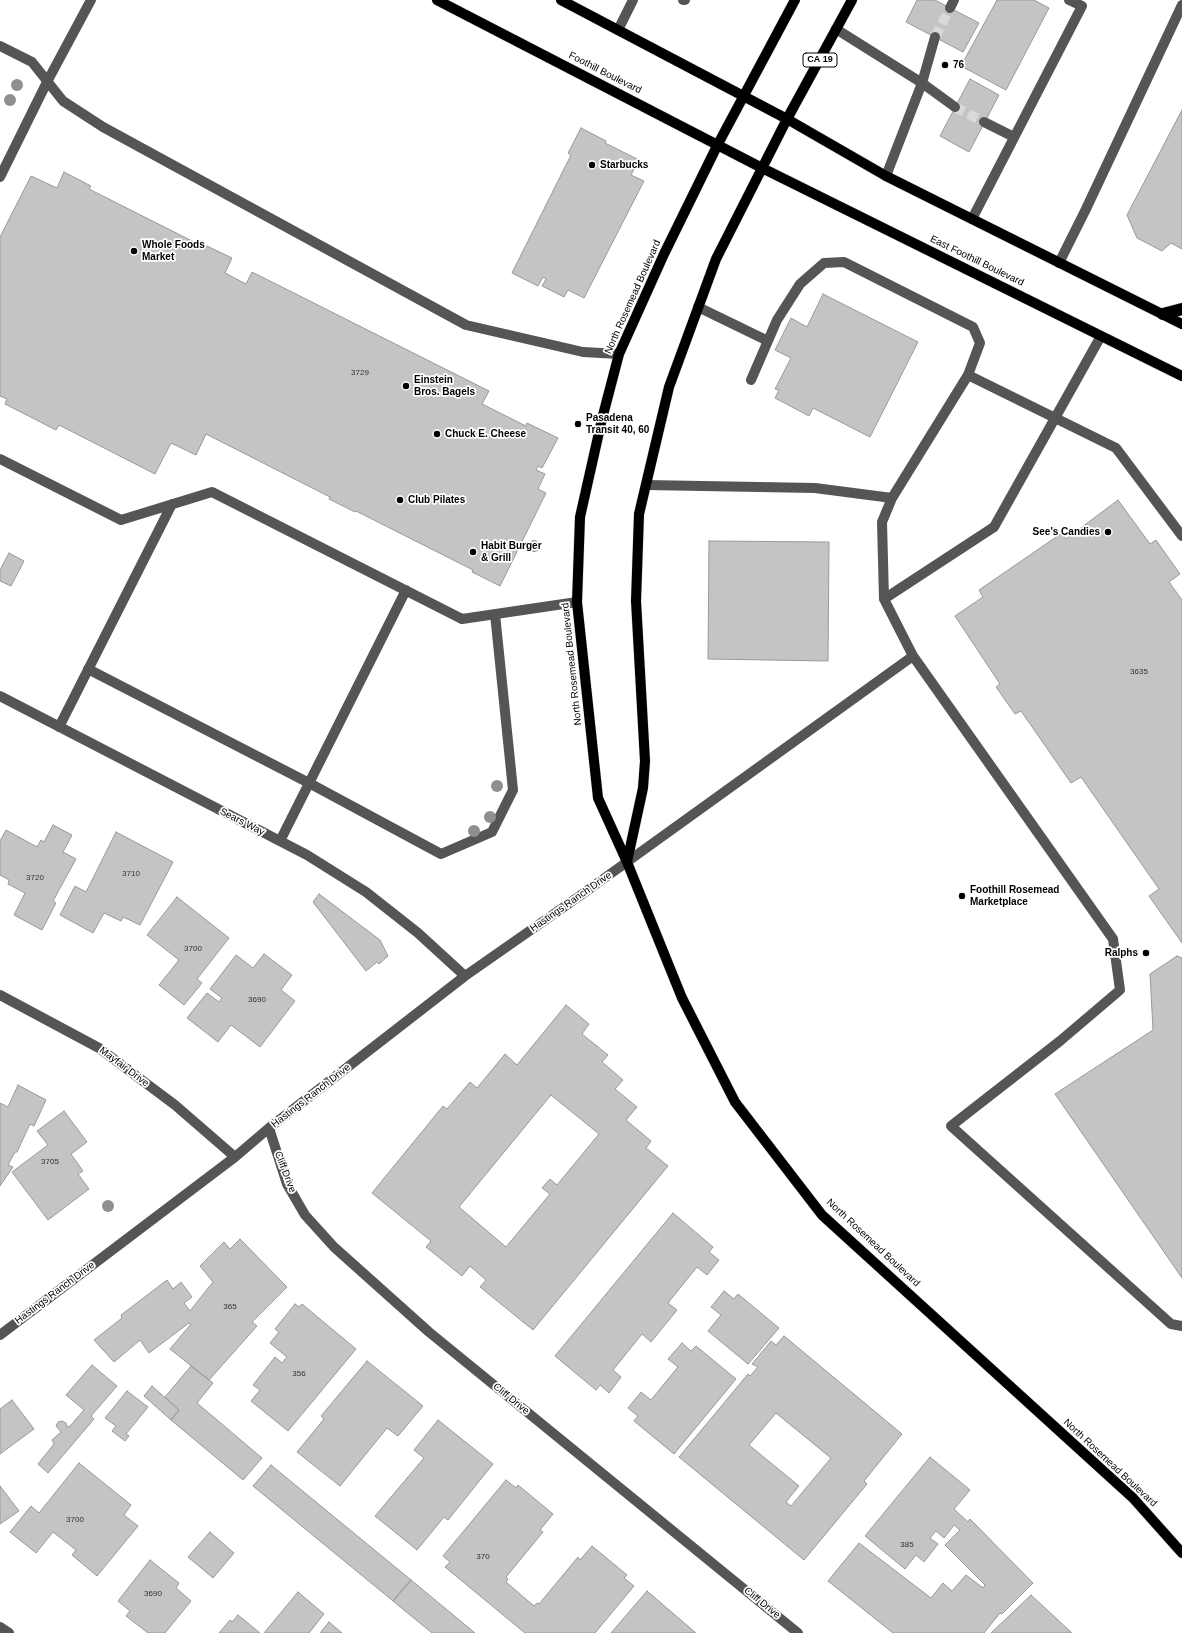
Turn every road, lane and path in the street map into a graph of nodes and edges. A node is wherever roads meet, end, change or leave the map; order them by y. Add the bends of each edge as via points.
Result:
1 (91, 0) edge
2 (438, 0) edge
3 (561, 0) edge
4 (633, 0) edge
5 (795, 0) edge
6 (852, 0) edge
7 (1069, 0) edge
8 (1182, 5) edge
9 (836, 29) junction
10 (618, 30) junction
11 (935, 37) tunnel mouth
12 (0, 46) edge
13 (47, 82) junction
14 (922, 83) junction
15 (744, 96) junction
16 (955, 107) tunnel mouth
17 (787, 119) junction
18 (984, 122) tunnel mouth
19 (1014, 137) junction
20 (718, 144) junction
21 (762, 168) junction
22 (886, 176) junction
23 (0, 177) edge
24 (972, 219) junction
25 (1059, 263) junction
26 (698, 307) junction
27 (1182, 310) edge
28 (1163, 314) junction
29 (1182, 324) edge
30 (1101, 336) junction
31 (768, 341) junction
32 (619, 354) junction
33 (968, 375) junction
34 (1182, 376) edge
35 (751, 380) dead end
36 (1056, 418) junction
37 (0, 459) edge
38 (646, 485) junction
39 (892, 498) junction
40 (172, 504) junction
41 (1182, 536) edge
42 (406, 590) junction
43 (884, 599) junction
44 (577, 602) junction
45 (495, 614) junction
46 (913, 656) junction
47 (88, 669) junction
48 (0, 696) edge
49 (59, 727) junction
50 (309, 783) junction
51 (280, 841) junction
52 (627, 862) junction
53 (465, 976) junction
54 (0, 995) edge
55 (269, 1128) junction
56 (235, 1157) junction
57 (1182, 1326) edge
58 (0, 1335) edge
59 (1182, 1553) edge
60 (0, 1627) edge
61 (9, 1633) edge
62 (798, 1633) edge

1 - 13 street
2 - 20 main road, Foothill Boulevard
3 - 10 main road
4 - 10 street
5 - 15 main road, North Rosemead Boulevard
6 - 9 main road, CA 19
7 - 19 street via 1082,6
8 - 25 street
9 - 14 street
9 - 17 main road, CA 19
10 - 15 main road
11 - 14 street
12 - 13 street via 32,62
13 - 23 street
13 - 32 street via 63,101 103,127 466,325 583,352
14 - 16 street
14 - 22 street
15 - 17 main road
15 - 20 main road, North Rosemead Boulevard
17 - 21 main road, CA 19
17 - 22 main road
18 - 19 street
19 - 24 street
20 - 21 main road, Foothill Boulevard
20 - 32 main road, North Rosemead Boulevard
21 - 26 main road via 716,259
21 - 30 main road, East Foothill Boulevard
22 - 24 main road
24 - 25 main road
25 - 28 main road
26 - 31 street
26 - 38 main road via 669,387
27 - 28 highway
28 - 29 main road
30 - 34 main road, East Foothill Boulevard
30 - 36 street
31 - 33 street via 777,320 800,284 824,263 844,262 973,327 980,343
31 - 35 street
32 - 44 main road, North Rosemead Boulevard via 580,517
33 - 36 street
33 - 39 street
36 - 41 street via 1116,448
36 - 43 street via 994,527
37 - 40 street via 121,520
38 - 39 street via 815,488
38 - 52 main road via 639,514 636,601 644,781
39 - 43 street via 882,522
40 - 42 street via 212,492
40 - 47 street
42 - 45 street via 462,619
42 - 50 street
43 - 46 street
44 - 45 street
44 - 52 main road, North Rosemead Boulevard via 598,798
45 - 50 street via 513,790 492,832 441,854
46 - 52 street, Hastings Ranch Drive
46 - 57 street via 1113,939 1120,990 1060,1041 951,1126 1171,1324
47 - 49 street
47 - 50 street
48 - 49 street, Sears Way
49 - 51 street, Sears Way
50 - 51 street
51 - 53 street, Sears Way via 366,892 418,933
52 - 53 street, Hastings Ranch Drive
52 - 59 main road, North Rosemead Boulevard via 682,998 735,1102 822,1215 1133,1498
53 - 55 street, Hastings Ranch Drive
54 - 56 street, Mayfair Drive via 99,1048 180,1110
55 - 56 street, Hastings Ranch Drive
55 - 62 street, Cliff Drive via 287,1184 305,1215 334,1247 429,1332
56 - 58 street, Hastings Ranch Drive
60 - 61 street

